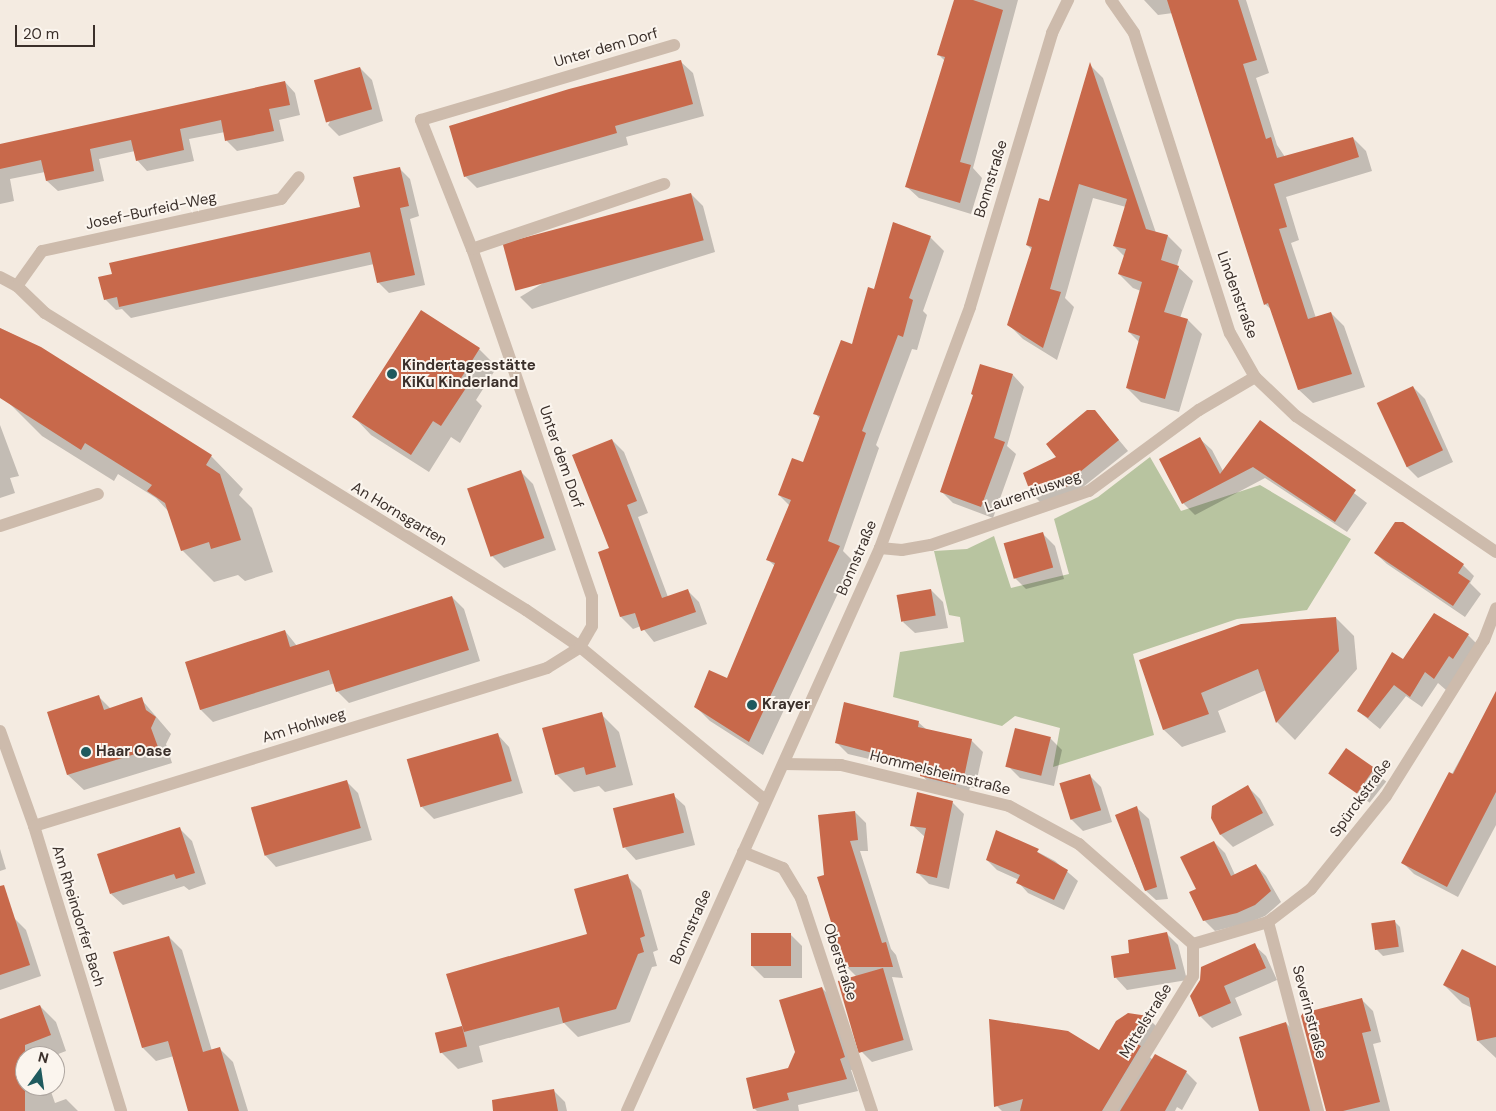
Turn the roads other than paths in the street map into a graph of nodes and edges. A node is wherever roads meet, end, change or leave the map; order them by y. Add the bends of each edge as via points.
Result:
1 (1068, 0) edge
2 (1111, 0) edge
3 (674, 45) dead end
4 (299, 177) dead end
5 (664, 184) dead end
6 (472, 248) junction
7 (0, 277) edge
8 (17, 286) junction
9 (1255, 377) junction
10 (98, 494) dead end
11 (0, 526) edge
12 (880, 548) junction
13 (1496, 552) edge
14 (1496, 608) edge
15 (580, 647) junction
16 (0, 731) edge
17 (784, 764) junction
18 (765, 800) junction
19 (34, 826) junction
20 (743, 852) junction
21 (1268, 922) junction
22 (1193, 944) junction
23 (121, 1111) edge
24 (627, 1111) edge
25 (872, 1111) edge
26 (1110, 1111) edge
27 (1318, 1111) edge

1 - 12 street, Bonnstraße via 1052,33 970,307
2 - 9 street, Lindenstraße via 1134,33 1230,333
3 - 6 street, Unter dem Dorf via 421,120
4 - 8 street, Josef-Burfeid-Weg via 282,199 42,251
5 - 6 street
6 - 15 street, Unter dem Dorf via 592,597 592,626
7 - 8 street, An Hornsgarten
8 - 15 street, An Hornsgarten via 45,313 526,610
9 - 12 street, Laurentiusweg via 1199,410 1090,491 931,545 902,550
9 - 13 street, Lindenstraße via 1296,416
10 - 11 street
12 - 17 street, Bonnstraße
14 - 21 street, Spürckstraße via 1484,640 1386,796 1311,889
15 - 18 street, An Hornsgarten
15 - 19 street, Am Hohlweg via 546,668
16 - 19 street, Am Rheindorfer Bach
17 - 18 street, Bonnstraße
17 - 22 street, Hommelsheimstraße via 841,765 1009,806 1079,844
18 - 20 street, Bonnstraße
19 - 23 street, Am Rheindorfer Bach
20 - 24 street, Bonnstraße
20 - 25 street, Oberstraße via 783,868 802,898
21 - 22 street, Spürckstraße
21 - 27 street, Severinstraße
22 - 26 street, Mittelstraße via 1193,976

